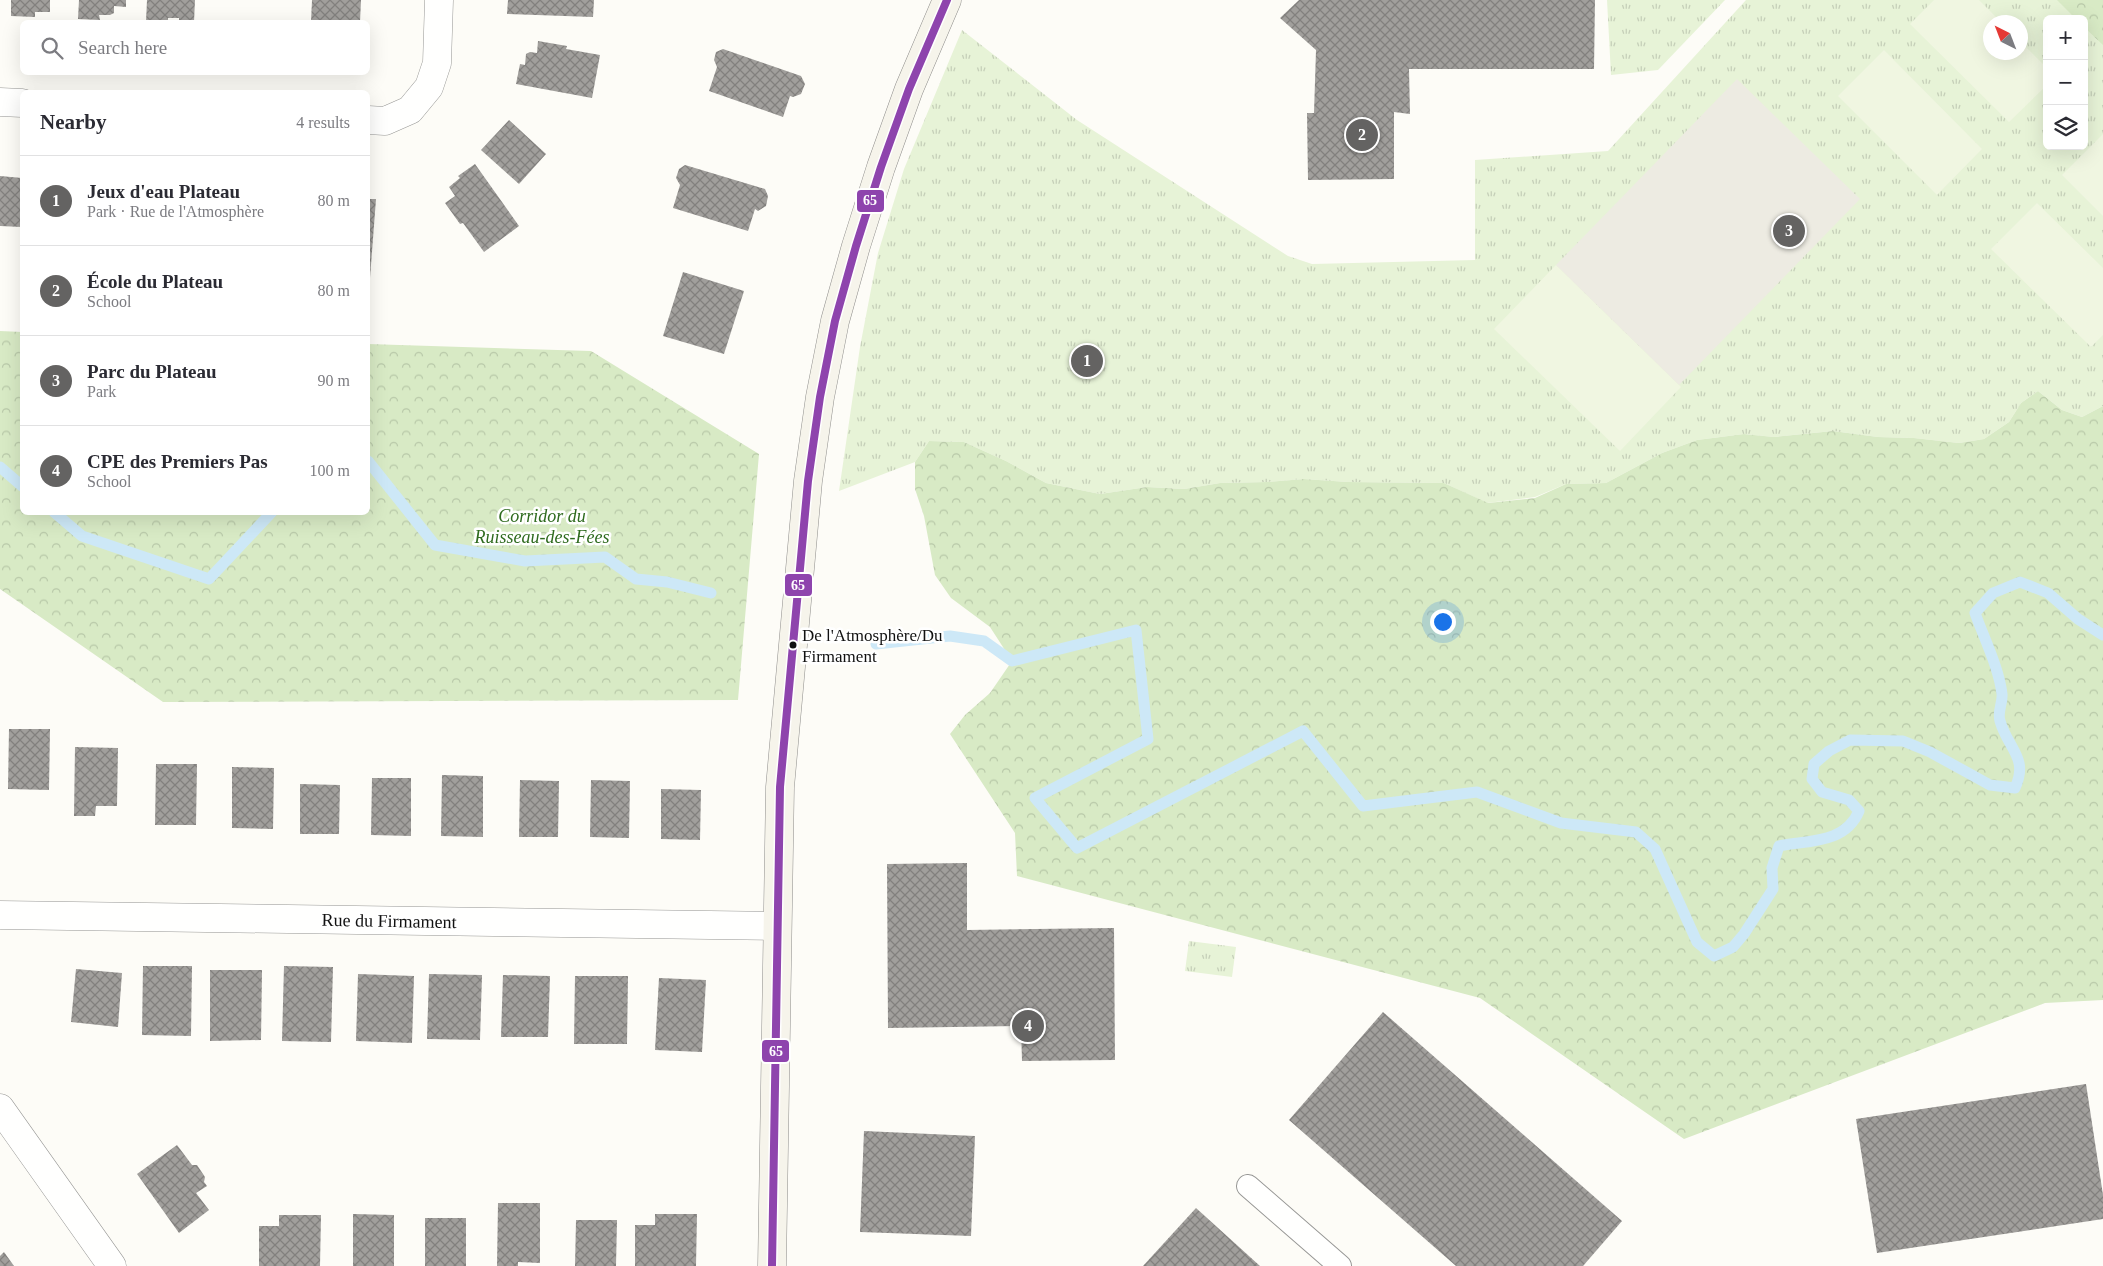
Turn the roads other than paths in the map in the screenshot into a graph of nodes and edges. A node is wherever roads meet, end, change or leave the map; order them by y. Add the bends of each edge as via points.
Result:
1 (439, 0) edge
2 (947, 0) edge
3 (0, 102) edge
4 (20, 103) edge
5 (370, 120) edge
6 (0, 915) edge
7 (777, 926) junction
8 (0, 1108) edge
9 (1248, 1186) dead end
10 (112, 1266) edge
11 (772, 1266) edge
12 (1340, 1266) edge

1 - 5 street via 437,63 430,87 410,110 385,121
2 - 7 street via 881,167 835,321 820,397 808,481 780,787
3 - 4 street
6 - 7 street, Rue du Firmament
7 - 11 street
8 - 10 street
9 - 12 lane

